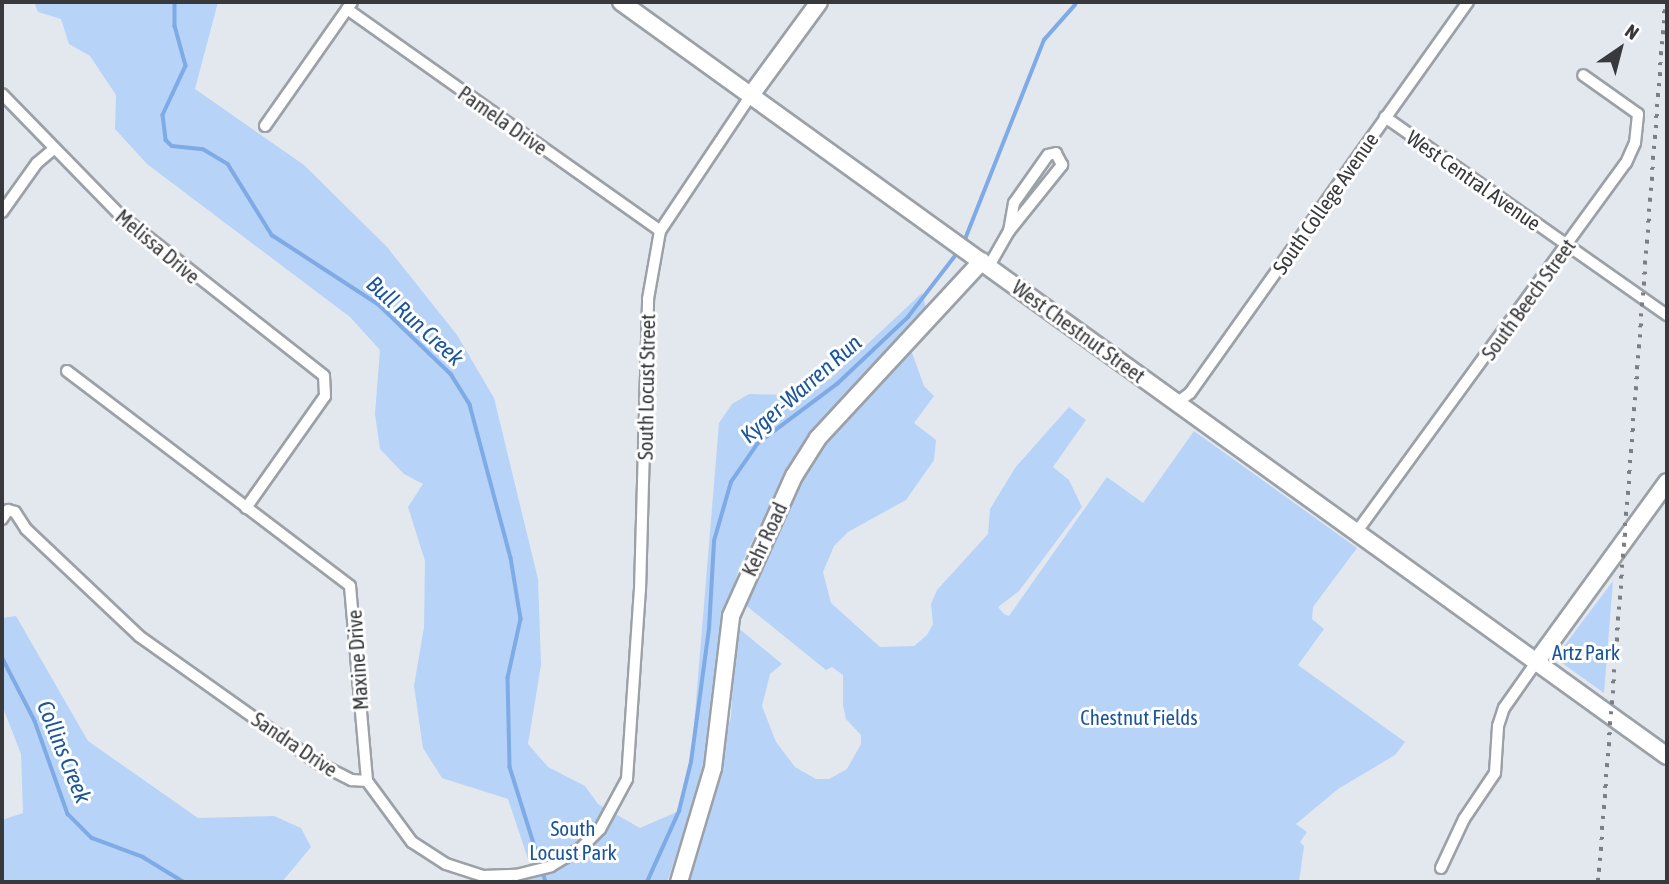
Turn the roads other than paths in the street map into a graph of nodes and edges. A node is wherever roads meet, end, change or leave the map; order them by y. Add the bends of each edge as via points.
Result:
1 (621, 2) edge
2 (819, 2) edge
3 (1468, 2) edge
4 (349, 5) edge
5 (1583, 75) dead end
6 (2, 94) edge
7 (751, 95) junction
8 (1385, 117) junction
9 (265, 126) dead end
10 (55, 148) junction
11 (2, 212) edge
12 (660, 231) junction
13 (1009, 231) junction
14 (1567, 245) junction
15 (986, 264) junction
16 (1667, 315) edge
17 (66, 371) dead end
18 (1178, 402) junction
19 (1667, 482) edge
20 (246, 508) junction
21 (2, 519) edge
22 (1358, 530) junction
23 (1537, 661) junction
24 (1667, 757) edge
25 (368, 780) junction
26 (1441, 868) dead end
27 (679, 882) edge

1 - 7 main road, West Chestnut Street
2 - 7 main road, South Locust Street
3 - 8 street, South College Avenue
4 - 9 street
4 - 12 street, Pamela Drive
5 - 14 street, South Beech Street via 1633,107 1639,126 1626,163
6 - 10 street, Melissa Drive
7 - 12 street, South Locust Street
7 - 15 main road, West Chestnut Street
8 - 14 street, West Central Avenue
8 - 18 street, South College Avenue via 1197,382
10 - 11 street via 37,163
10 - 20 street, Melissa Drive via 121,216 327,382 325,396
12 - 25 street, South Locust Street via 648,299 631,739 627,779 608,817 581,848 551,866 483,876 446,864 412,842
13 - 13 street via 1062,165 1056,153 1048,155 1014,203
13 - 15 street
14 - 16 street, West Central Avenue
14 - 22 street, South Beech Street
15 - 18 main road, West Chestnut Street
15 - 27 main road, Kehr Road via 818,438 794,476 731,616 713,768
17 - 20 street, Maxine Drive
18 - 22 main road, West Chestnut Street
19 - 23 main road
20 - 25 street, Maxine Drive via 349,586
21 - 25 street, Sandra Drive via 8,510 15,512 26,530 173,660 318,763 352,780
22 - 23 main road, West Chestnut Street
23 - 24 main road, West Chestnut Street
23 - 26 street via 1504,708 1495,773 1464,819

